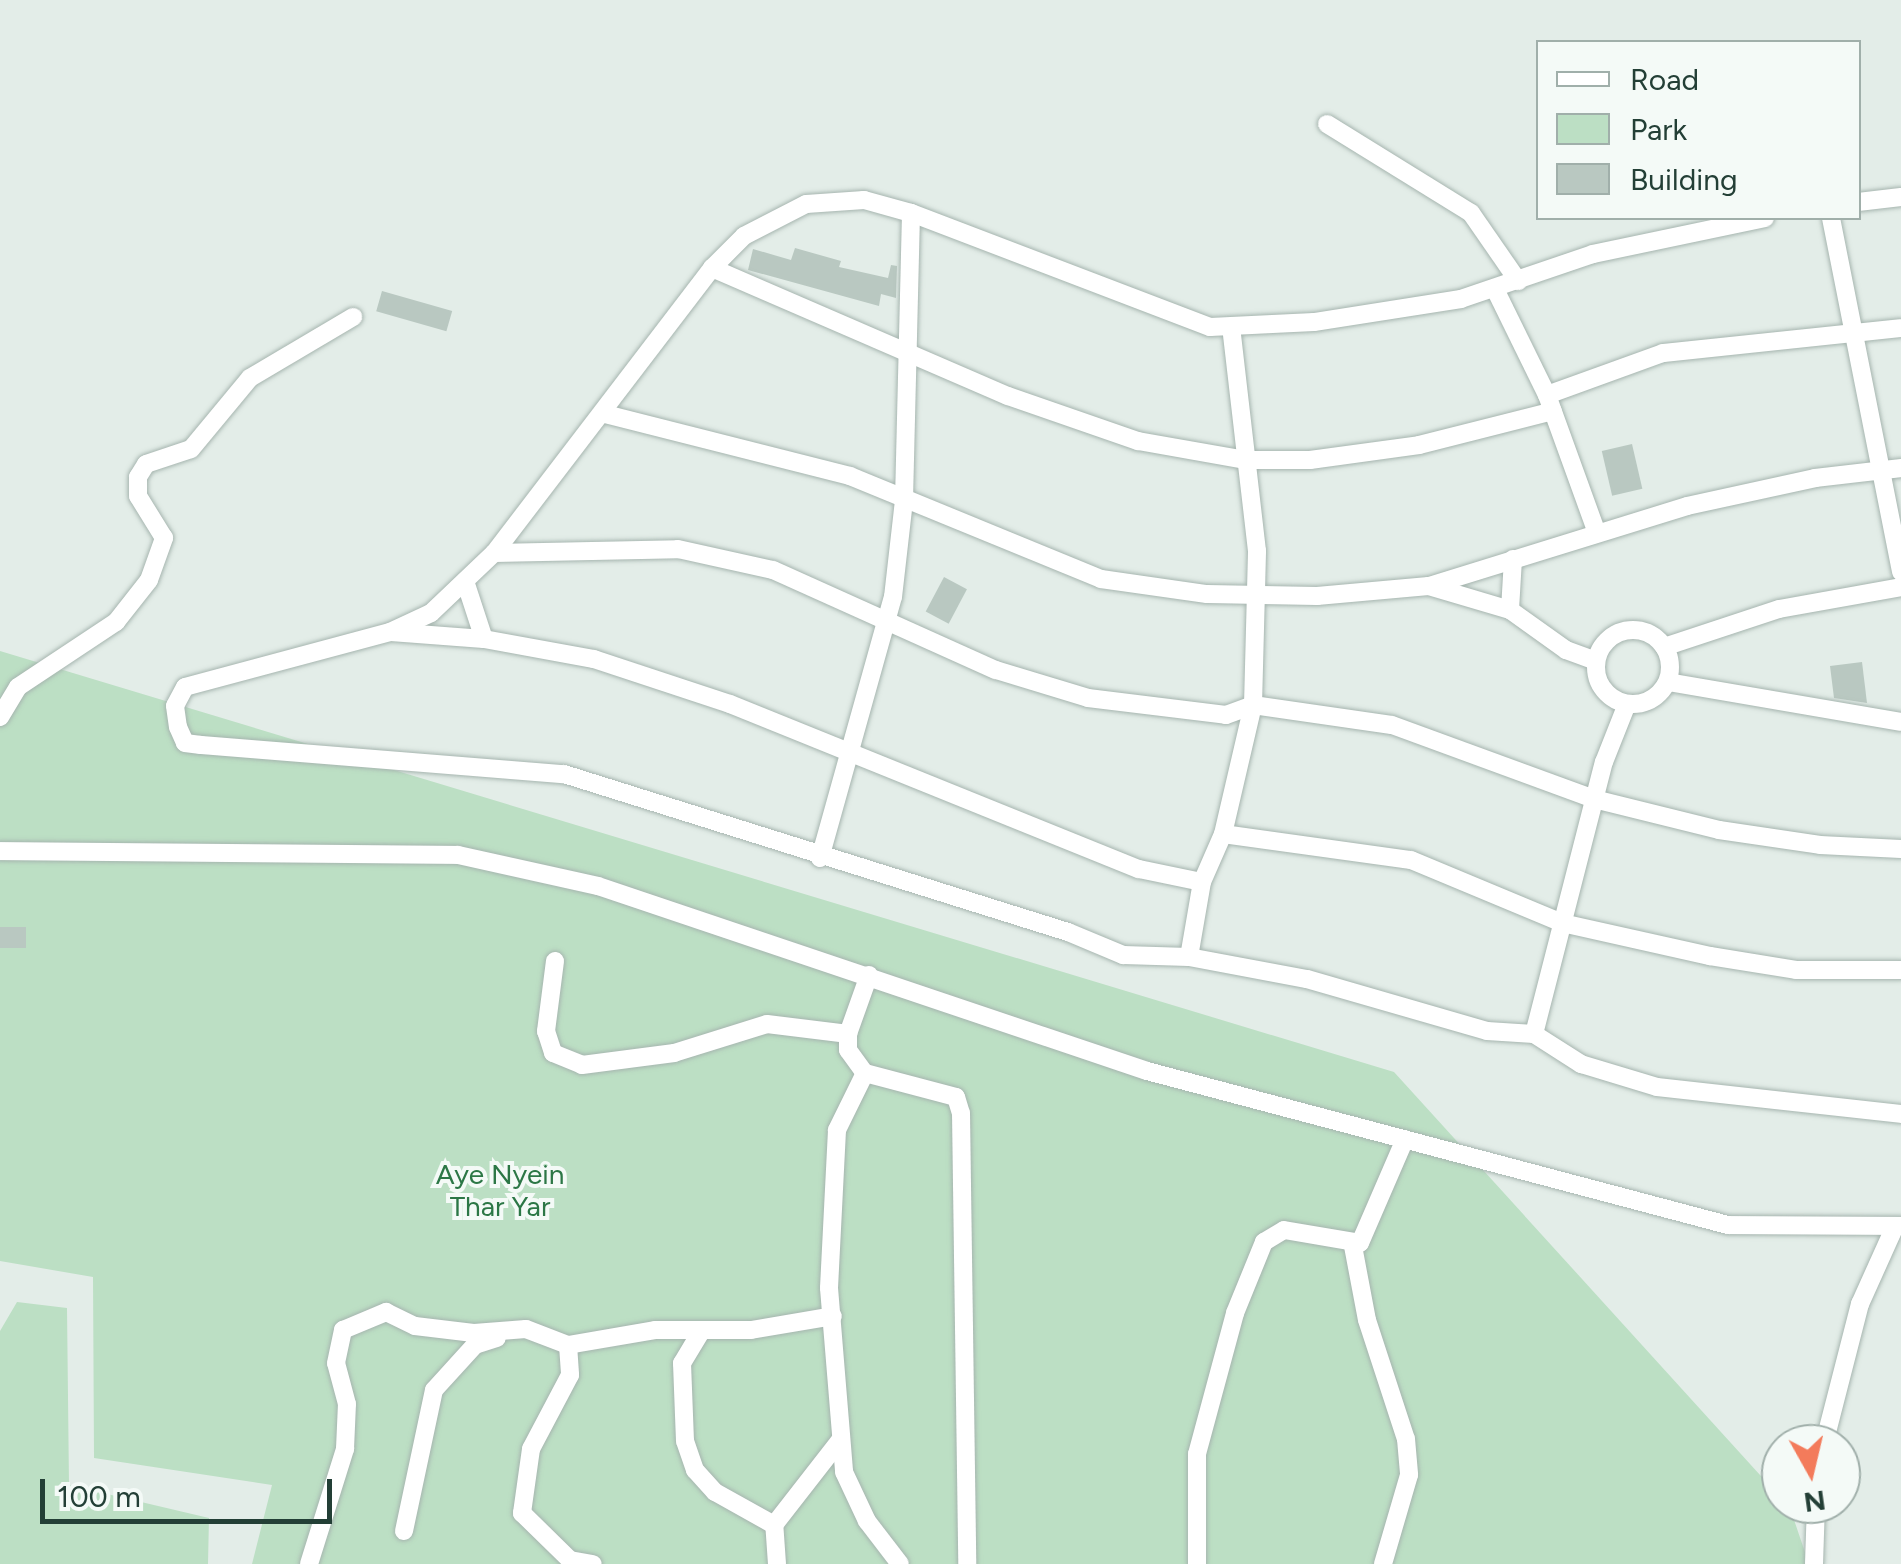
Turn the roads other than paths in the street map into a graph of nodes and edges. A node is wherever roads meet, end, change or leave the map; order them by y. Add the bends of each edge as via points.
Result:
1 (1327, 124) dead end
2 (1901, 197) edge
3 (1861, 202) edge
4 (911, 213) junction
5 (1755, 220) edge
6 (1831, 220) edge
7 (712, 268) junction
8 (1518, 281) junction
9 (1495, 290) junction
10 (354, 317) dead end
11 (1231, 326) junction
12 (1901, 328) edge
13 (1855, 332) junction
14 (908, 349) junction
15 (1550, 403) junction
16 (605, 414) junction
17 (1246, 460) junction
18 (1893, 469) edge
19 (904, 500) junction
20 (1597, 533) junction
21 (494, 553) junction
22 (1513, 559) junction
23 (1901, 572) edge
24 (465, 582) junction
25 (1429, 586) junction
26 (1901, 588) edge
27 (1256, 596) junction
28 (1510, 610) junction
29 (886, 623) junction
30 (390, 632) junction
31 (484, 640) junction
32 (1664, 646) junction
33 (1596, 661) junction
34 (1668, 682) junction
35 (1626, 704) junction
36 (1253, 705) junction
37 (0, 717) edge
38 (1901, 722) edge
39 (844, 754) junction
40 (1594, 799) junction
41 (1222, 834) junction
42 (1901, 848) edge
43 (0, 851) edge
44 (820, 858) junction
45 (1202, 882) junction
46 (1562, 923) junction
47 (1189, 956) junction
48 (554, 961) dead end
49 (1901, 970) edge
50 (868, 976) junction
51 (848, 1034) junction
52 (1534, 1034) junction
53 (866, 1073) junction
54 (1901, 1114) edge
55 (1406, 1139) junction
56 (1898, 1226) edge
57 (1353, 1246) junction
58 (833, 1316) junction
59 (526, 1329) junction
60 (702, 1330) junction
61 (568, 1346) junction
62 (1829, 1424) edge
63 (841, 1439) junction
64 (1815, 1524) edge
65 (774, 1525) junction
66 (404, 1532) dead end
67 (309, 1564) edge
68 (593, 1564) edge
69 (777, 1564) edge
70 (900, 1564) edge
71 (967, 1564) edge
72 (1197, 1564) edge
73 (1383, 1564) edge
74 (1814, 1564) edge

1 - 8 street via 1472,213
2 - 3 street
4 - 7 street via 864,200 806,204 744,236
4 - 11 street via 1172,316
4 - 14 street
5 - 8 street via 1592,254
6 - 13 street
7 - 14 street
7 - 16 street
8 - 9 street
9 - 11 street via 1314,322
9 - 15 street
10 - 37 street via 250,378 191,448 146,464 138,496 164,538 149,580 116,622 18,687
11 - 17 street
12 - 13 street
13 - 15 street via 1664,353
13 - 18 street
14 - 17 street via 1008,396 1138,441
14 - 19 street
15 - 17 street via 1419,446 1310,460
15 - 20 street
16 - 19 street via 790,458
16 - 21 street
17 - 27 street
18 - 20 street via 1756,489
18 - 23 street
19 - 27 street via 1102,579
19 - 29 street
20 - 22 street
21 - 24 street
21 - 29 street via 678,548 774,570
22 - 25 street
22 - 28 street
24 - 30 street via 431,613
24 - 31 street
25 - 27 street
25 - 28 street
26 - 32 street via 1779,609
27 - 36 street
28 - 33 street via 1566,650
29 - 36 street via 996,670 1088,698 1226,715
29 - 39 street
30 - 31 street
30 - 44 street via 185,687 176,706 185,743 564,774
31 - 39 street via 594,659 730,704
32 - 33 street via 1634,630 1617,634
32 - 34 street
33 - 35 street via 1609,696
34 - 35 street via 1643,703
34 - 38 street
35 - 40 street
36 - 40 street via 1392,725
36 - 41 street
39 - 44 street
39 - 45 street via 1139,869
40 - 42 street via 1720,830
40 - 46 street
41 - 45 street
41 - 46 street via 1411,860
43 - 50 street via 458,855 598,886
44 - 47 street via 1068,932 1123,955
45 - 47 street
46 - 49 street via 1796,970
46 - 52 street
47 - 52 street via 1307,979 1487,1032
48 - 51 street via 546,1031 553,1053 582,1065 674,1052 766,1024
50 - 51 street
50 - 55 street via 1147,1071
51 - 53 street via 848,1050
52 - 54 street via 1581,1064 1657,1086
53 - 58 street via 838,1130 828,1219
53 - 71 street via 956,1098 961,1113
55 - 56 street via 1728,1225
55 - 57 street via 1366,1235
56 - 62 street via 1860,1304
57 - 72 street via 1284,1230 1264,1242 1236,1313 1197,1454
57 - 73 street via 1367,1320 1406,1438 1409,1476
58 - 60 street via 751,1330
58 - 63 street
59 - 61 street
59 - 66 street via 475,1346 434,1390
59 - 67 street via 474,1334 415,1326 386,1312 343,1330 336,1363 348,1404 346,1449
60 - 61 street via 655,1330
60 - 65 street via 682,1363 685,1442 695,1470 715,1492
61 - 68 street via 570,1376 531,1449 522,1513 570,1560
63 - 65 street
63 - 70 street via 844,1472 859,1504
64 - 74 street
65 - 69 street

